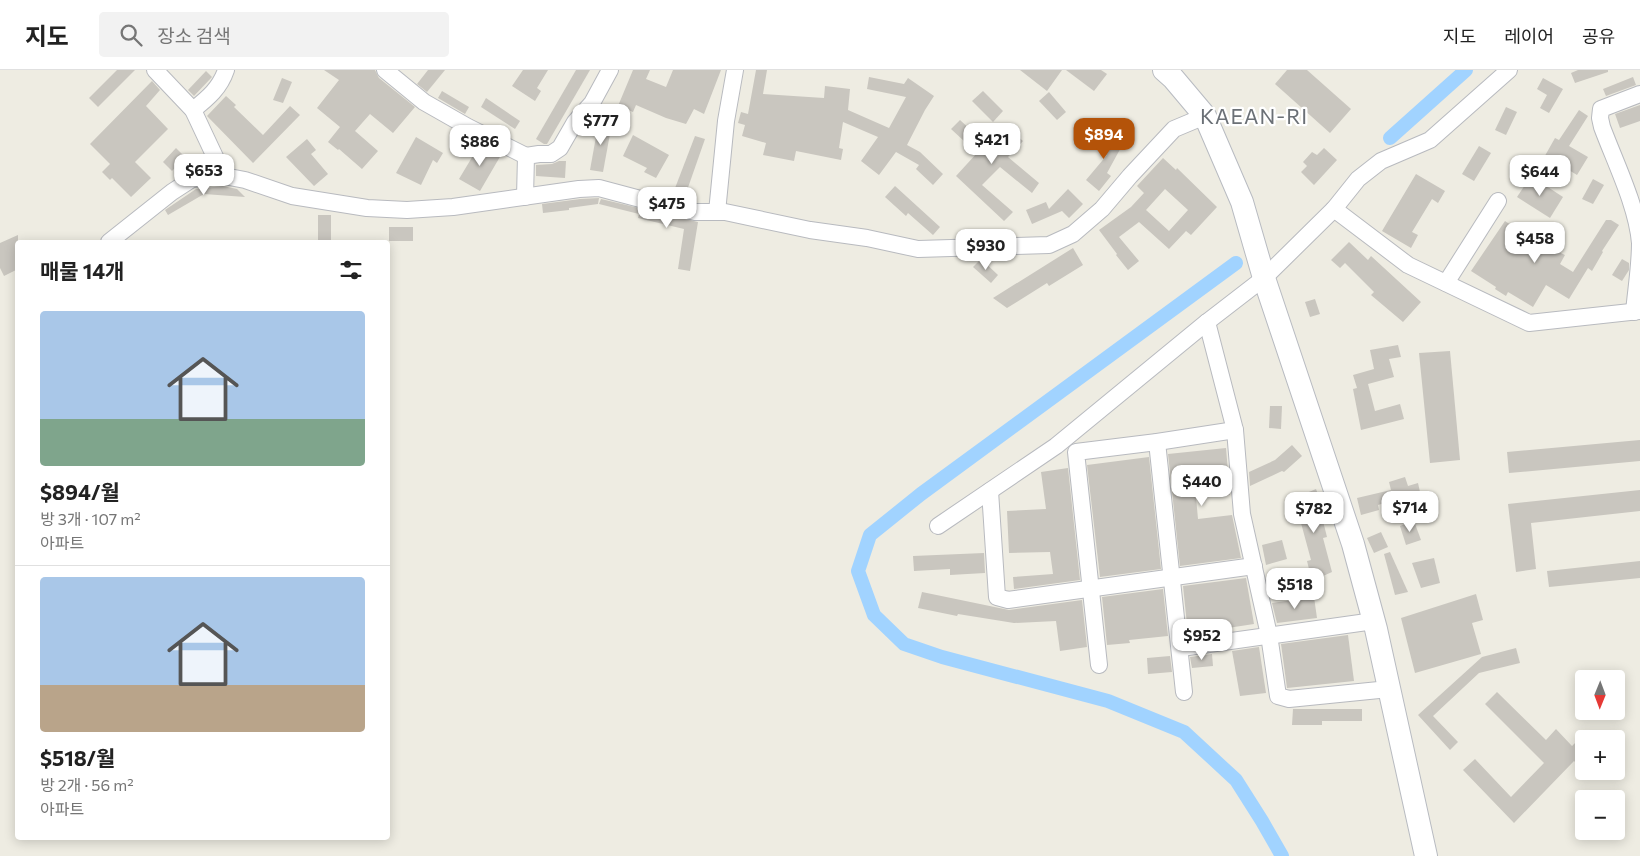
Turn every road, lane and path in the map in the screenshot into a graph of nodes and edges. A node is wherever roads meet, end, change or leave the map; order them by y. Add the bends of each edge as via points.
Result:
1 (155, 70) edge
2 (226, 70) edge
3 (385, 70) edge
4 (610, 70) edge
5 (735, 70) edge
6 (1164, 70) edge
7 (1509, 70) edge
8 (1640, 94) edge
9 (193, 110) junction
10 (1205, 116) junction
11 (526, 156) junction
12 (224, 176) junction
13 (1634, 193) edge
14 (525, 196) junction
15 (1498, 200) dead end
16 (1334, 209) junction
17 (717, 212) junction
18 (112, 240) edge
19 (1264, 278) junction
20 (1446, 283) junction
21 (1637, 312) edge
22 (1207, 322) junction
23 (1235, 430) junction
24 (1157, 442) junction
25 (990, 492) junction
26 (938, 526) dead end
27 (1254, 566) junction
28 (1172, 579) junction
29 (1090, 588) junction
30 (1374, 621) junction
31 (1269, 635) junction
32 (1181, 648) junction
33 (1099, 665) dead end
34 (1389, 689) junction
35 (1184, 692) dead end
36 (1426, 856) edge

1 - 9 street
2 - 9 street via 214,92
3 - 11 street via 424,102
4 - 11 street via 592,103 575,122 560,148 551,154
5 - 17 street via 726,121
6 - 10 main road
7 - 16 street via 1430,140 1380,161 1358,180
8 - 13 street via 1601,109 1600,118
9 - 12 street
10 - 17 street via 1174,129 1102,209 1073,234 1049,245 918,249
10 - 19 main road via 1242,202
11 - 14 street
12 - 14 street via 292,196 368,208 453,207
12 - 18 street via 192,179
13 - 21 street via 1640,243
14 - 17 street via 599,188 695,212
15 - 20 street
16 - 19 street
16 - 20 street via 1408,265
19 - 22 street
19 - 30 main road via 1353,544
20 - 21 street via 1529,323
22 - 23 street
22 - 25 street via 1056,446
23 - 24 street
23 - 27 street via 1242,514
24 - 28 street
24 - 29 street via 1076,452
25 - 26 street
25 - 29 street via 997,597 1008,600
27 - 28 street
27 - 31 street
28 - 29 street
28 - 32 street
29 - 33 street
30 - 31 street
30 - 34 main road
31 - 32 street
31 - 34 street via 1278,696 1289,699
32 - 35 street
34 - 36 main road

